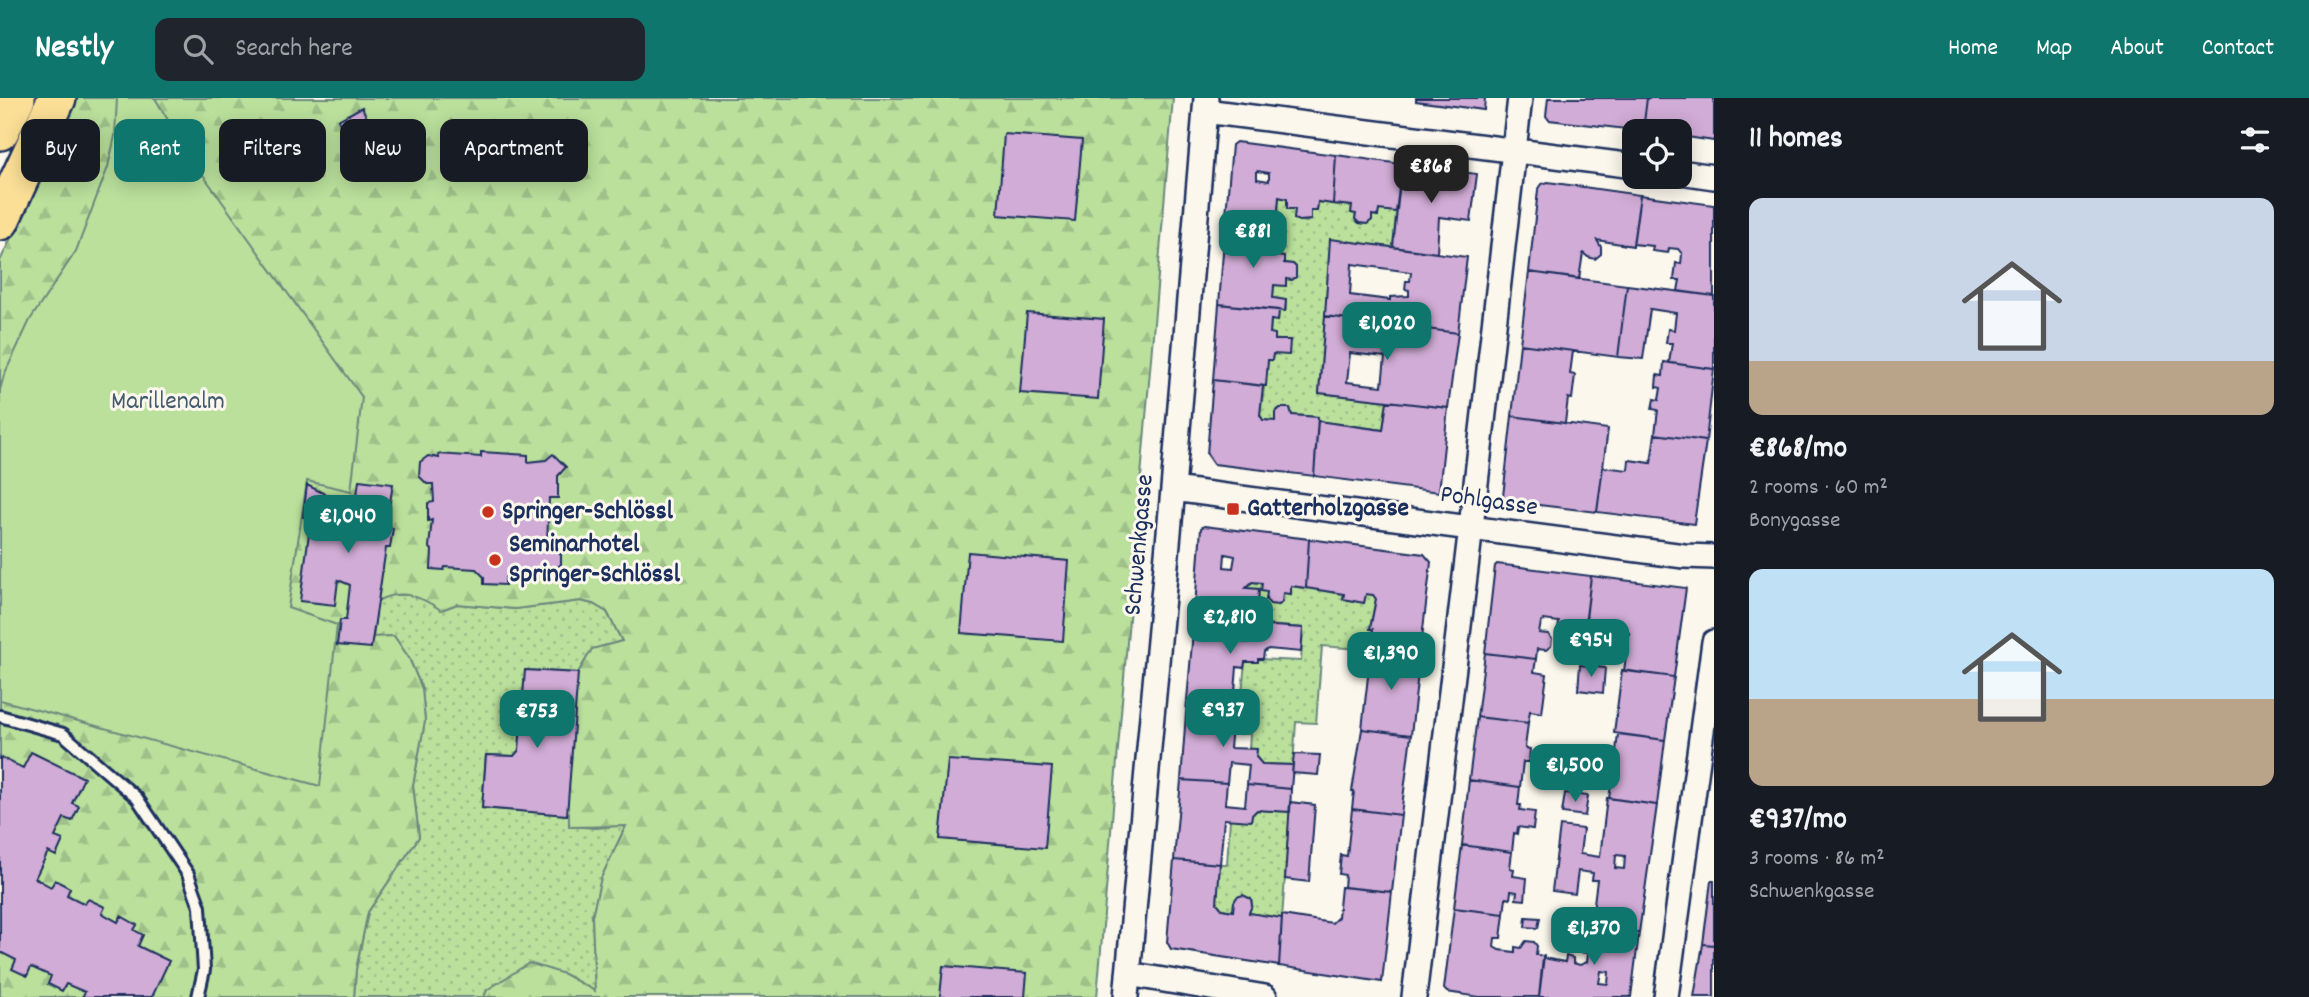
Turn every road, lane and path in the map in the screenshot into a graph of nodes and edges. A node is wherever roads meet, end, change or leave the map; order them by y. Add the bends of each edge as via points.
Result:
1 (16, 98) edge
2 (57, 98) edge
3 (1520, 98) edge
4 (1205, 104) edge
5 (0, 131) edge
6 (1514, 150) junction
7 (1622, 164) edge
8 (1692, 174) edge
9 (1714, 177) edge
10 (0, 220) edge
11 (1173, 489) junction
12 (1471, 527) junction
13 (1714, 557) edge
14 (1714, 642) edge
15 (0, 716) edge
16 (1128, 974) junction
17 (198, 997) edge
18 (1126, 997) edge
19 (1265, 997) edge
20 (1414, 997) edge
21 (1666, 997) edge

1 - 5 main road
2 - 10 main road
3 - 6 street
4 - 6 street
4 - 11 street, Schwenkgasse
6 - 7 street
6 - 12 street
8 - 9 street
11 - 12 street, Pohlgasse
11 - 16 street, Schwenkgasse
12 - 13 street, Pohlgasse
12 - 20 street
14 - 21 street
15 - 17 lane via 63,734 137,799 188,874 200,906 204,970
16 - 18 street, Schwenkgasse
16 - 19 street

